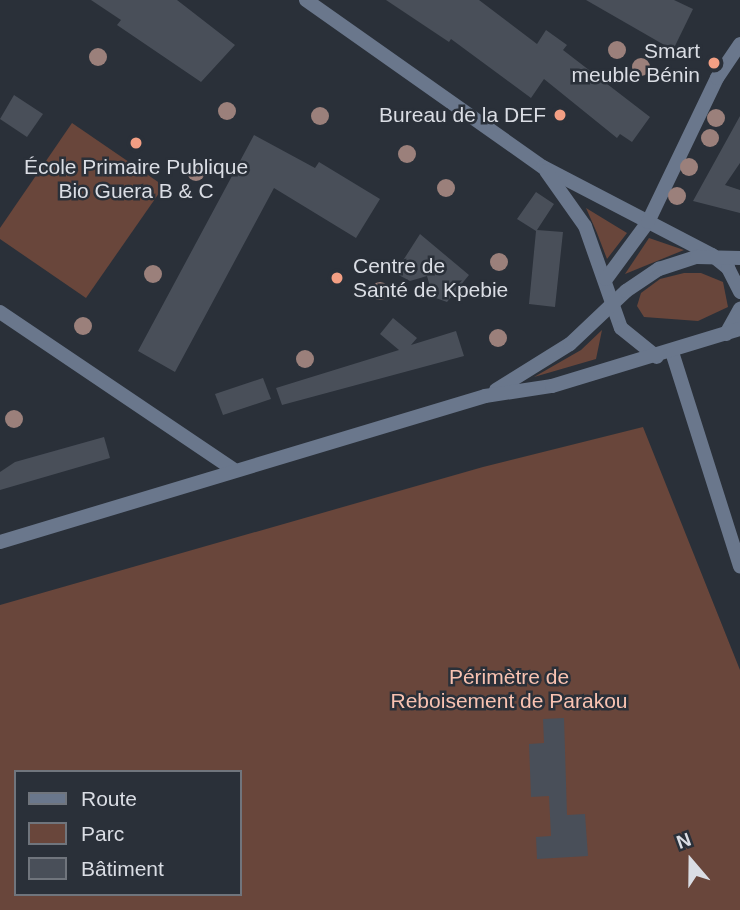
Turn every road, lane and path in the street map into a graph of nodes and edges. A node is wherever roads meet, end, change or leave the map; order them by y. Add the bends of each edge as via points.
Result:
1 (306, 0) edge
2 (740, 44) edge
3 (544, 167) junction
4 (648, 222) junction
5 (712, 255) junction
6 (740, 258) edge
7 (606, 279) junction
8 (740, 292) edge
9 (613, 306) junction
10 (740, 309) edge
11 (0, 312) edge
12 (733, 332) edge
13 (672, 352) junction
14 (656, 357) junction
15 (485, 396) junction
16 (233, 469) junction
17 (0, 542) edge
18 (740, 566) edge

1 - 3 street
2 - 4 street via 717,78
3 - 4 street
3 - 7 street via 585,226
4 - 5 street
4 - 7 street
5 - 6 street
5 - 8 street via 728,268
5 - 9 street via 659,269
7 - 9 street
9 - 14 street via 629,339
9 - 15 street via 539,367
10 - 12 street
11 - 16 street
12 - 13 street
13 - 14 street
13 - 18 street
14 - 15 street via 552,386
15 - 16 street
16 - 17 street

